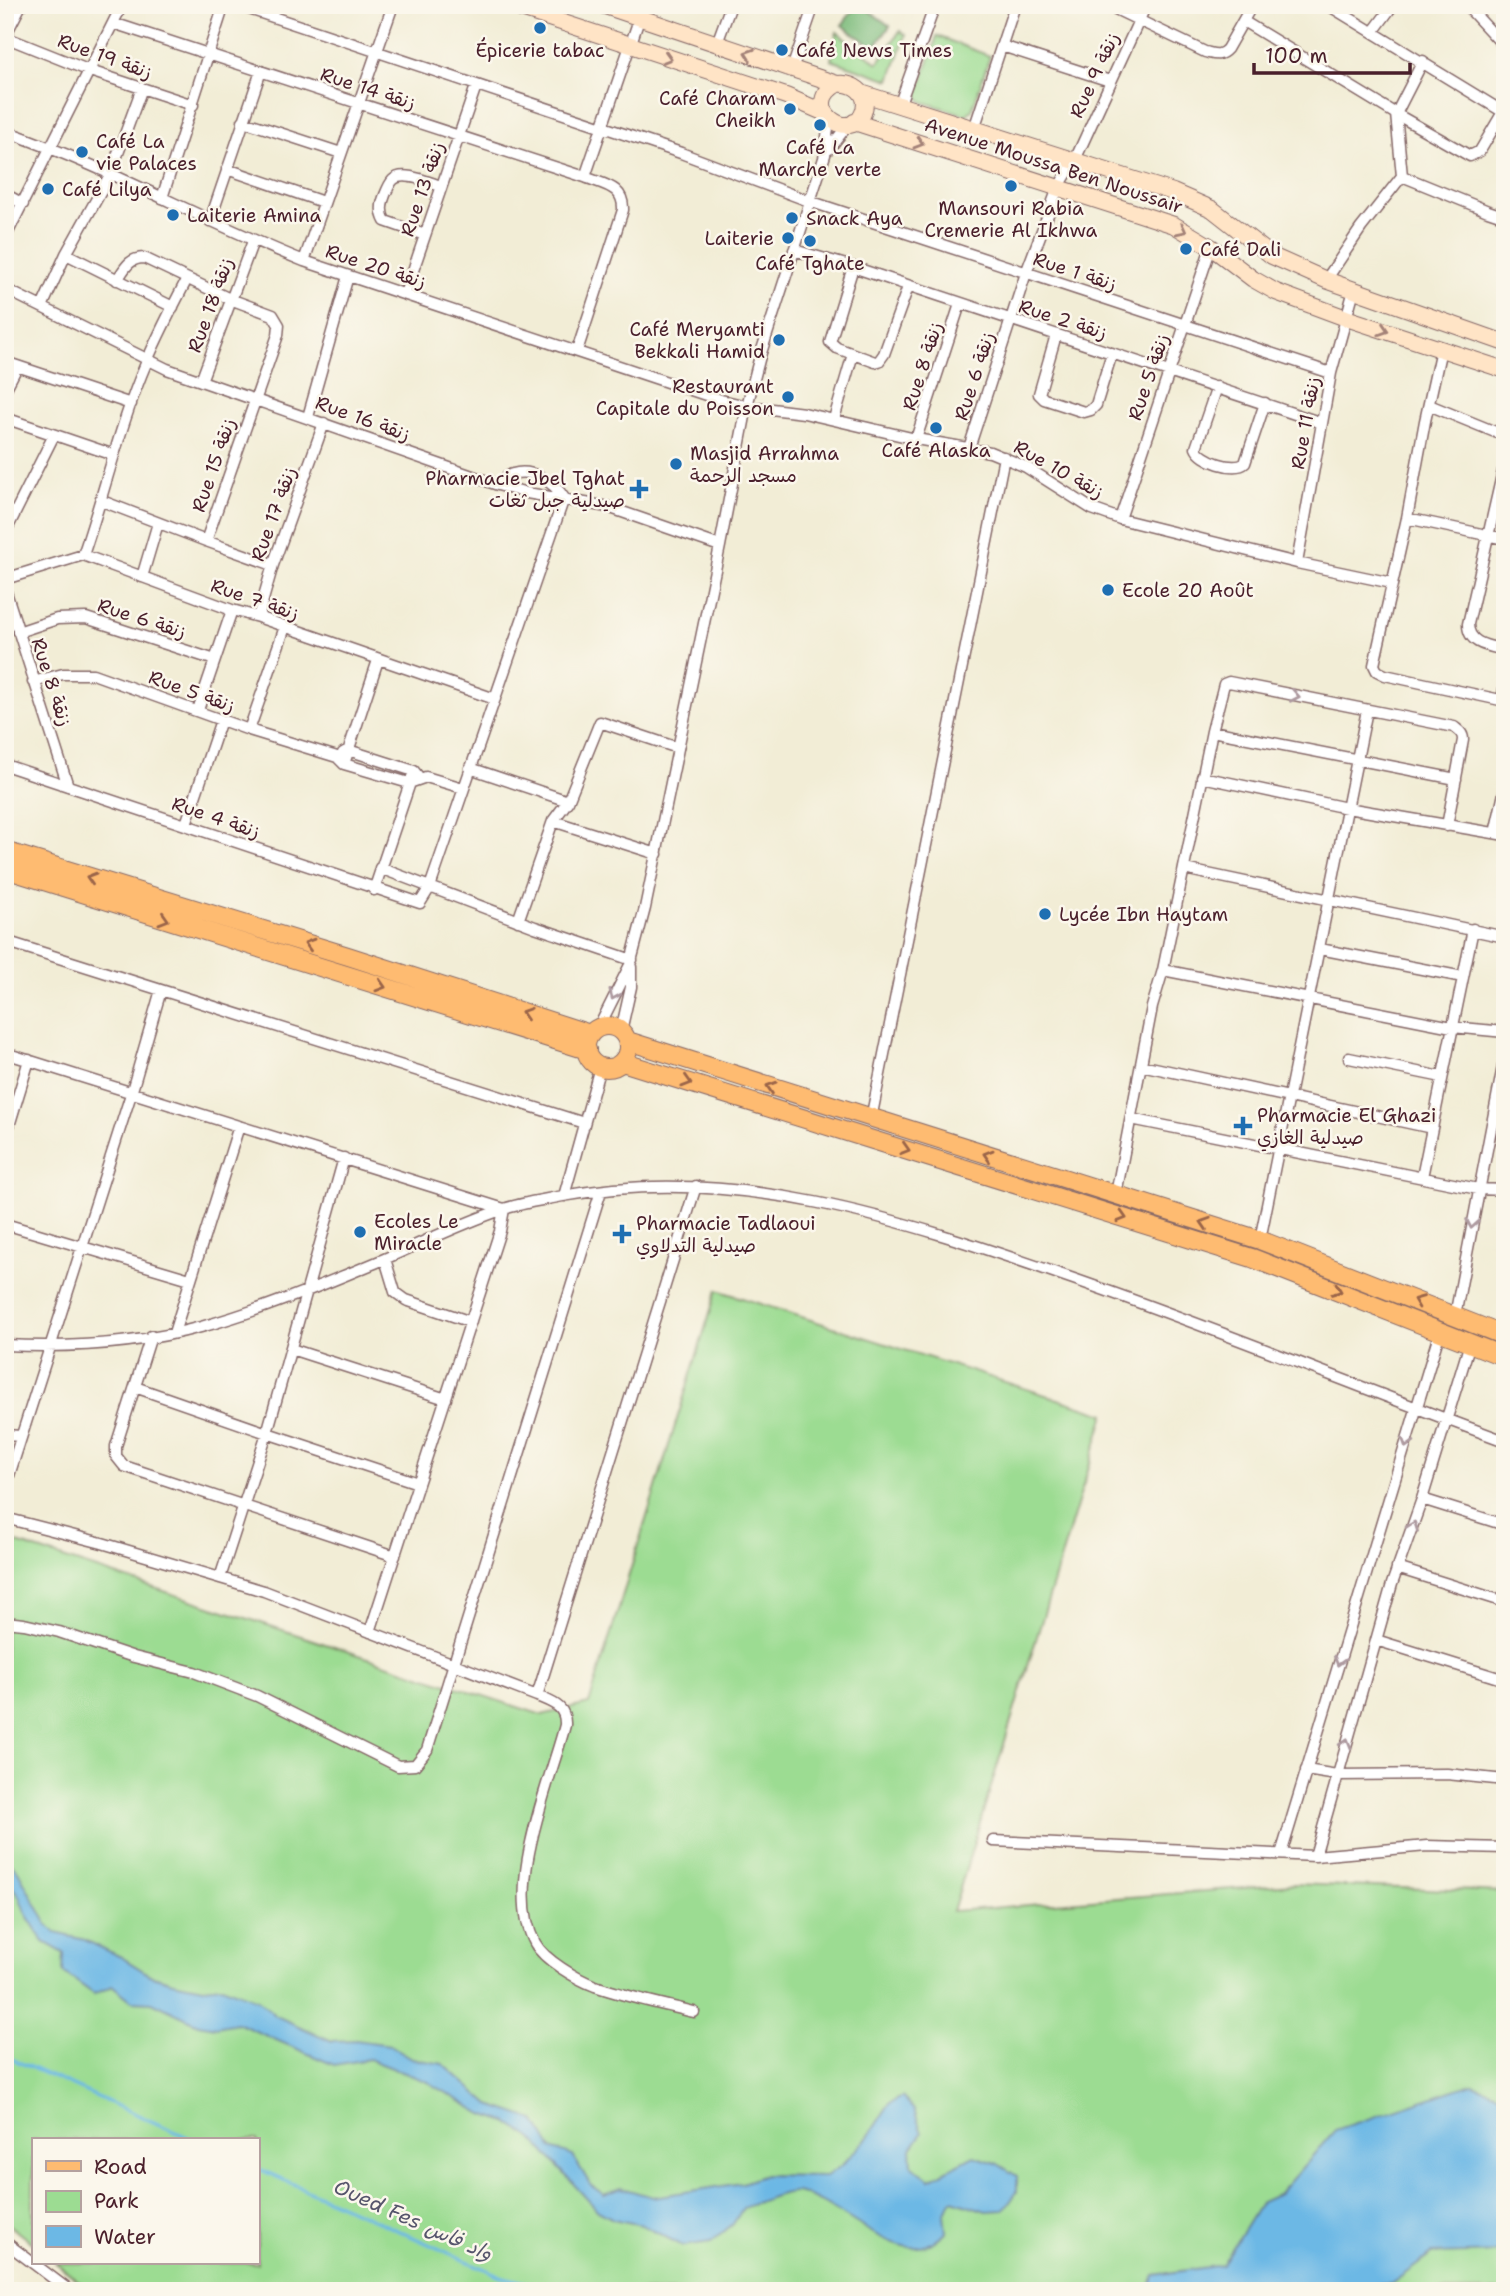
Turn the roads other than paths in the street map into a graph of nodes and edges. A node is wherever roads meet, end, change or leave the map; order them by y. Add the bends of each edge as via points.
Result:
1 (20, 5) edge
2 (122, 5) edge
3 (224, 5) edge
4 (237, 5) edge
5 (393, 5) edge
6 (509, 5) edge
7 (602, 5) edge
8 (731, 5) edge
9 (814, 5) edge
10 (935, 5) edge
11 (1016, 5) edge
12 (1107, 5) edge
13 (1146, 5) edge
14 (1252, 5) edge
15 (1393, 5) edge
16 (1466, 5) edge
17 (1334, 7) edge
18 (642, 12) edge
19 (1140, 19) junction
20 (1242, 21) junction
21 (113, 23) junction
22 (1373, 32) junction
23 (5, 37) edge
24 (717, 43) junction
25 (630, 46) junction
26 (1002, 46) junction
27 (1505, 47) edge
28 (375, 52) junction
29 (211, 53) junction
30 (1423, 61) junction
31 (792, 69) junction
32 (90, 71) junction
33 (261, 71) junction
34 (1110, 80) junction
35 (837, 85) junction
36 (476, 86) junction
37 (142, 88) junction
38 (861, 93) junction
39 (358, 103) junction
40 (193, 105) junction
41 (900, 106) junction
42 (1504, 112) edge
43 (1396, 114) junction
44 (827, 116) junction
45 (243, 121) junction
46 (851, 124) junction
47 (601, 128) junction
48 (974, 129) junction
49 (5, 131) edge
50 (458, 136) junction
51 (52, 148) junction
52 (341, 153) junction
53 (825, 155) junction
54 (1075, 160) junction
55 (227, 169) junction
56 (110, 175) junction
57 (1402, 176) junction
58 (585, 177) junction
59 (441, 186) junction
60 (1058, 188) junction
61 (5, 194) edge
62 (162, 198) junction
63 (809, 201) junction
64 (323, 202) junction
65 (23, 204) junction
66 (1503, 214) edge
67 (210, 221) junction
68 (425, 235) junction
69 (5, 238) edge
70 (253, 241) junction
71 (1211, 247) junction
72 (794, 250) junction
73 (66, 254) junction
74 (304, 261) junction
75 (853, 267) junction
76 (1026, 273) junction
77 (348, 276) junction
78 (187, 279) junction
79 (117, 280) junction
80 (1326, 281) junction
81 (908, 287) junction
82 (5, 289) edge
83 (1354, 290) junction
84 (405, 294) junction
85 (230, 299) junction
86 (960, 304) junction
87 (42, 307) junction
88 (173, 307) junction
89 (1346, 318) junction
90 (1011, 321) junction
91 (1184, 325) junction
92 (1056, 335) junction
93 (1505, 343) edge
94 (1441, 349) junction
95 (577, 351) junction
96 (1112, 353) junction
97 (853, 354) junction
98 (147, 361) junction
99 (5, 362) edge
100 (17, 367) junction
101 (1505, 370) edge
102 (1168, 371) junction
103 (1331, 373) junction
104 (201, 381) junction
105 (1217, 387) junction
106 (5, 390) edge
107 (254, 400) junction
108 (1265, 403) junction
109 (131, 404) junction
110 (1429, 405) junction
111 (747, 406) junction
112 (308, 417) junction
113 (5, 418) edge
114 (834, 419) junction
115 (324, 423) junction
116 (1322, 423) junction
117 (54, 435) junction
118 (1505, 436) edge
119 (916, 439) junction
120 (969, 448) junction
121 (114, 455) junction
122 (1004, 457) junction
123 (1505, 462) edge
124 (498, 485) junction
125 (564, 498) junction
126 (102, 501) junction
127 (1407, 518) junction
128 (1120, 519) junction
129 (158, 523) junction
130 (5, 533) edge
131 (1487, 535) junction
132 (1505, 539) edge
133 (205, 541) junction
134 (720, 546) junction
135 (83, 555) junction
136 (1297, 563) junction
137 (273, 565) junction
138 (142, 577) junction
139 (5, 579) edge
140 (1392, 583) junction
141 (5, 589) edge
142 (232, 610) junction
143 (258, 617) junction
144 (285, 627) junction
145 (18, 632) junction
146 (1505, 650) edge
147 (215, 660) junction
148 (378, 660) junction
149 (33, 682) junction
150 (1505, 683) edge
151 (495, 699) junction
152 (1503, 701) edge
153 (198, 710) junction
154 (1367, 710) junction
155 (220, 720) junction
156 (249, 730) junction
157 (1212, 731) junction
158 (678, 748) junction
159 (348, 750) junction
160 (1357, 759) junction
161 (340, 761) junction
162 (5, 765) edge
163 (470, 768) junction
164 (417, 774) junction
165 (1202, 777) junction
166 (1455, 779) junction
167 (409, 783) junction
168 (68, 786) junction
169 (463, 788) junction
170 (1505, 789) edge
171 (568, 801) junction
172 (1348, 808) junction
173 (553, 821) junction
174 (186, 824) junction
175 (1447, 826) junction
176 (1500, 834) edge
177 (5, 851) edge
178 (657, 854) junction
179 (380, 868) junction
180 (5, 869) edge
181 (1184, 869) junction
182 (430, 887) junction
183 (374, 890) junction
184 (1330, 900) junction
185 (518, 921) junction
186 (1473, 929) junction
187 (1505, 937) edge
188 (5, 941) edge
189 (1320, 949) junction
190 (631, 962) junction
191 (1163, 970) junction
192 (1463, 977) junction
193 (161, 990) junction
194 (1309, 1000) junction
195 (1452, 1027) junction
196 (1505, 1032) edge
197 (625, 1036) junction
198 (592, 1037) junction
199 (5, 1053) edge
200 (1505, 1056) edge
201 (1349, 1058) dead end
202 (29, 1060) junction
203 (622, 1062) junction
204 (1142, 1065) junction
205 (600, 1066) junction
206 (1442, 1077) junction
207 (1500, 1085) junction
208 (131, 1094) junction
209 (1289, 1098) junction
210 (871, 1119) junction
211 (1131, 1119) junction
212 (584, 1123) junction
213 (239, 1126) junction
214 (1432, 1128) junction
215 (5, 1139) edge
216 (1279, 1148) junction
217 (344, 1158) junction
218 (1422, 1177) junction
219 (696, 1186) junction
220 (1478, 1189) junction
221 (1505, 1189) edge
222 (601, 1191) junction
223 (1116, 1195) junction
224 (564, 1196) junction
225 (504, 1209) junction
226 (5, 1224) edge
227 (1260, 1240) junction
228 (83, 1246) junction
229 (385, 1259) junction
230 (190, 1279) junction
231 (306, 1292) junction
232 (1455, 1316) junction
233 (471, 1322) junction
234 (1440, 1331) junction
235 (174, 1333) junction
236 (151, 1336) junction
237 (1505, 1336) edge
238 (1470, 1343) junction
239 (5, 1345) edge
240 (50, 1347) junction
241 (291, 1349) junction
242 (1505, 1357) edge
243 (135, 1387) junction
244 (446, 1399) junction
245 (1417, 1409) junction
246 (1447, 1420) junction
247 (267, 1433) junction
248 (5, 1434) edge
249 (21, 1436) junction
250 (1505, 1441) edge
251 (418, 1483) junction
252 (5, 1488) edge
253 (1422, 1499) junction
254 (243, 1507) junction
255 (5, 1518) edge
256 (1505, 1525) edge
257 (395, 1556) junction
258 (1397, 1569) junction
259 (220, 1578) junction
260 (1505, 1602) edge
261 (5, 1622) edge
262 (370, 1632) junction
263 (1376, 1640) junction
264 (453, 1665) junction
265 (1505, 1680) edge
266 (537, 1696) junction
267 (1306, 1770) junction
268 (1337, 1775) junction
269 (1505, 1780) edge
270 (993, 1841) dead end
271 (1505, 1848) edge
272 (1281, 1854) junction
273 (1315, 1856) junction
274 (694, 2012) dead end
275 (5, 2242) edge
276 (52, 2285) edge
277 (70, 2291) edge

1 - 23 street
2 - 21 street
3 - 29 street
4 - 28 street
5 - 28 street
6 - 25 street
7 - 18 street
8 - 24 street
9 - 31 street
10 - 41 street
11 - 26 street
12 - 19 street
13 - 19 street, Rue 9 زنقة
14 - 20 street
15 - 22 street
16 - 27 street
17 - 22 street
18 - 24 street
18 - 25 street
19 - 20 street via 1218,54 1227,49
19 - 34 street, Rue 9 زنقة
20 - 43 street
21 - 29 street, Rue 14 زنقة
21 - 32 street
22 - 30 street
23 - 32 street, Rue 19 زنقة
31 -> 24 street
25 -> 44 street via 786,96
25 - 47 street
26 - 34 street
26 - 48 street
28 - 36 street
28 - 39 street
29 - 33 street, Rue 14 زنقة
29 - 40 street
30 - 42 street
30 - 43 street
31 - 35 street
32 - 37 street, Rue 19 زنقة
32 - 51 street
33 - 39 street, Rue 14 زنقة
33 - 45 street
34 - 54 street, Rue 9 زنقة
35 - 38 street via 850,84
35 - 44 street via 824,99
36 - 47 street
36 - 50 street, Rue 13 زنقة
37 - 40 street, Rue 19 زنقة
37 - 56 street
38 - 41 street, Avenue Moussa Ben Noussair
38 - 46 street via 863,112
39 - 50 street, Rue 14 زنقة
39 - 52 street
40 - 62 street
41 - 48 street, Avenue Moussa Ben Noussair
42 - 43 street via 1480,151 1472,156
43 - 57 street
44 - 46 street via 834,123
44 - 53 street
45 - 52 street
45 - 55 street
46 - 53 street
46 -> 60 street, Avenue Moussa Ben Noussair
47 - 58 street
47 - 63 street
48 - 54 street, Avenue Moussa Ben Noussair
49 - 51 street, Rue 20 زنقة
50 - 58 street, Rue 14 زنقة
50 - 59 street, Rue 13 زنقة
51 - 56 street, Rue 20 زنقة
51 - 65 street
52 - 64 street
53 - 63 street
54 - 60 street, Rue 6 زنقة
54 - 80 street, Avenue Moussa Ben Noussair via 1212,209 1272,256
55 - 64 street
55 - 67 street
56 - 62 street, Rue 20 زنقة
56 - 73 street
57 - 66 street
57 - 80 street
58 - 95 street, Rue 14 زنقة via 620,192 624,199
59 - 68 street, Rue 13 زنقة
59 - 68 street via 397,177 383,199 385,221
60 -> 71 street, Avenue Moussa Ben Noussair via 1174,225
60 - 76 street, Rue 6 زنقة
61 - 65 street
62 - 67 street, Rue 20 زنقة
63 - 72 street
63 - 76 street, Rue 1 زنقة
64 - 74 street
65 - 69 street
67 - 70 street, Rue 20 زنقة
68 - 84 street, Rue 13 زنقة
70 - 74 street, Rue 20 زنقة
70 - 85 street, Rue 18 زنقة
71 - 89 street, Avenue Moussa Ben Noussair via 1276,292
71 - 91 street, Rue 5 زنقة
72 - 75 street, Rue 2 زنقة
72 - 111 street
73 - 79 street
73 - 87 street
74 - 77 street, Rue 20 زنقة
75 - 81 street, Rue 2 زنقة
75 - 97 street via 830,338 833,346
76 - 90 street, Rue 6 زنقة
76 - 91 street, Rue 1 زنقة
77 - 84 street, Rue 20 زنقة
77 - 112 street
78 - 79 street via 144,258 132,259
78 - 85 street
78 - 88 street
79 - 88 street
80 - 83 street, Avenue Moussa Ben Noussair
81 - 86 street, Rue 2 زنقة
81 - 97 street via 881,358 874,362
82 - 87 street, Rue 16 زنقة
83 - 89 street, Rue 11 زنقة
83 - 93 street, Avenue Moussa Ben Noussair
84 - 95 street, Rue 20 زنقة
85 - 104 street, Rue 18 زنقة
85 - 107 street via 272,315 279,325
86 - 90 street, Rue 2 زنقة
86 - 119 street, Rue 8 زنقة
87 - 98 street, Rue 16 زنقة
88 - 98 street
89 -> 94 street, Avenue Moussa Ben Noussair
89 - 103 street, Rue 11 زنقة
90 - 92 street, Rue 2 زنقة
90 - 120 street, Rue 6 زنقة
91 - 102 street, Rue 5 زنقة
91 - 103 street, Rue 1 زنقة
92 - 96 street, Rue 2 زنقة
92 - 96 street via 1039,394 1084,412 1096,405
94 - 101 street, Avenue Moussa Ben Noussair
94 - 110 street
95 - 111 street, Rue 20 زنقة
96 - 102 street, Rue 2 زنقة
97 - 114 street
98 - 104 street, Rue 16 زنقة
98 - 109 street
99 - 100 street
100 - 106 street
100 - 109 street
102 - 105 street, Rue 2 زنقة
102 - 128 street, Rue 5 زنقة
103 - 116 street, Rue 11 زنقة
104 - 107 street, Rue 16 زنقة
105 - 108 street, Rue 2 زنقة
105 - 108 street via 1196,448 1203,458 1241,467
107 - 112 street, Rue 16 زنقة
107 - 133 street, Rue 15 زنقة
108 - 116 street, Rue 2 زنقة
109 - 121 street
110 - 118 street
110 - 127 street
111 - 114 street, Rue 10 زنقة
111 - 134 street
112 - 115 street, Rue 16 زنقة
113 - 117 street
114 - 119 street, Rue 10 زنقة
115 - 124 street, Rue 16 زنقة
115 - 137 street, Rue 17 زنقة
116 - 136 street, Rue 11 زنقة
117 - 121 street
117 - 130 street
119 - 120 street, Rue 10 زنقة
120 - 122 street, Rue 10 زنقة
121 - 126 street
122 - 128 street, Rue 10 زنقة via 1079,502
122 - 210 street
123 - 131 street
124 - 125 street, Rue 16 زنقة
124 - 125 street via 514,473 524,473 555,485
125 - 134 street, Rue 16 زنقة via 608,507
125 - 151 street
126 - 129 street, Rue 15 زنقة
126 - 135 street
127 - 131 street
127 - 140 street
128 - 136 street, Rue 10 زنقة
129 - 133 street, Rue 15 زنقة
129 - 138 street
131 - 132 street
131 - 146 street via 1469,635 1482,645
133 - 137 street, Rue 15 زنقة
134 - 158 street
135 - 138 street, Rue 7 زنقة
135 - 139 street
136 - 140 street, Rue 10 زنقة
137 - 143 street, Rue 17 زنقة
138 - 142 street, Rue 7 زنقة
140 - 152 street via 1374,658 1377,671
141 - 145 street, Rue 8 زنقة
142 - 143 street, Rue 7 زنقة
142 - 147 street
143 - 144 street, Rue 7 زنقة
144 - 148 street, Rue 7 زنقة
144 - 156 street
145 - 147 street, Rue 6 زنقة via 57,619 86,618
145 - 149 street, Rue 8 زنقة
147 - 153 street
148 - 151 street, Rue 7 زنقة
148 - 159 street
149 - 153 street, Rue 5 زنقة via 63,674 93,674
149 - 168 street, Rue 8 زنقة
150 - 152 street
151 - 163 street
153 - 155 street, Rue 5 زنقة
157 -> 154 street via 1221,688 1228,682
154 - 160 street
154 - 166 street via 1454,727 1463,735
155 - 156 street, Rue 5 زنقة
155 - 174 street
156 - 161 street, Rue 5 زنقة
157 - 160 street
157 - 165 street
158 - 171 street via 600,722
158 - 178 street
159 - 161 street
159 - 164 street
160 - 166 street
160 - 172 street
161 - 167 street, Rue 5 زنقة
162 - 168 street, Rue 4 زنقة
163 - 169 street
163 - 171 street
164 - 167 street
164 - 169 street
165 - 172 street
165 - 181 street
166 - 175 street
167 - 179 street
168 - 174 street, Rue 4 زنقة
169 - 182 street
170 - 176 street
171 - 173 street
172 - 175 street
172 - 184 street
173 - 178 street
173 - 185 street
174 - 183 street, Rue 4 زنقة
175 - 176 street
198 -> 177 main road via 348,956
178 - 190 street
179 - 182 street
179 - 183 street
180 -> 198 main road
181 - 184 street
181 - 191 street
182 - 183 street, Rue 4 زنقة via 423,902 416,904
182 - 185 street
184 - 186 street
184 - 189 street
185 - 190 street
186 - 187 street
186 - 192 street
188 - 193 street
189 - 192 street
189 - 194 street
190 - 197 street
190 -> 198 street
191 - 194 street
191 - 204 street
192 - 195 street
193 - 208 street
193 - 212 street
194 - 195 street
194 - 209 street
195 - 196 street
195 - 206 street
197 - 198 main road via 611,1026
197 - 203 main road via 627,1056
210 -> 197 main road
198 - 205 main road via 594,1063
199 - 202 street
200 - 207 street
201 - 206 street
202 - 208 street
202 - 215 street
203 - 205 main road
203 -> 234 main road via 1182,1235
204 - 209 street
204 - 211 street
205 - 212 street
206 - 214 street
207 - 220 street
207 - 221 street
208 - 213 street
208 - 228 street
209 - 214 street
209 - 216 street
223 -> 210 main road
211 - 216 street
211 - 223 street
212 - 224 street
213 - 217 street
213 - 230 street
214 - 218 street
216 - 218 street
216 - 227 street
217 - 225 street
217 - 231 street
218 - 220 street
219 - 222 street
219 - 245 street via 844,1208 929,1232 1165,1310
219 - 266 street
220 - 221 street
220 -> 232 street
222 - 224 street
222 - 264 street
227 -> 223 main road
224 - 225 street
225 - 229 street
225 - 233 street
226 - 228 street
232 -> 227 main road
228 - 230 street
228 - 240 street
229 - 231 street
229 - 233 street via 395,1292
230 - 235 street
231 - 235 street
231 - 241 street
232 - 237 main road
233 - 244 street
234 - 238 main road
234 - 245 street
235 - 236 street
236 - 240 street
236 - 243 street
238 - 242 main road
238 - 246 street
239 - 240 street
240 - 249 street
241 - 244 street
241 - 247 street
243 - 247 street
243 - 254 street via 116,1446 116,1456 124,1466
244 - 251 street
245 - 246 street
245 -> 267 street
246 - 250 street
246 - 253 street
247 - 251 street
247 - 254 street
248 - 249 street
249 - 252 street
251 - 257 street
253 - 256 street
258 -> 253 street
254 - 257 street
254 - 259 street
255 - 259 street
257 - 262 street
258 - 260 street
258 - 263 street
259 - 262 street
261 - 264 street via 59,1632 194,1672 257,1696 398,1766 415,1765 424,1756
262 - 264 street
263 - 265 street
268 -> 263 street
264 - 266 street
266 - 274 street via 560,1707 565,1725 526,1860 524,1906 535,1944 569,1972 594,1985
267 - 268 street
267 - 272 street
268 - 269 street via 1447,1774
268 - 273 street
270 - 272 street
271 - 273 street via 1427,1846
272 - 273 street
275 - 276 street
276 - 277 street

